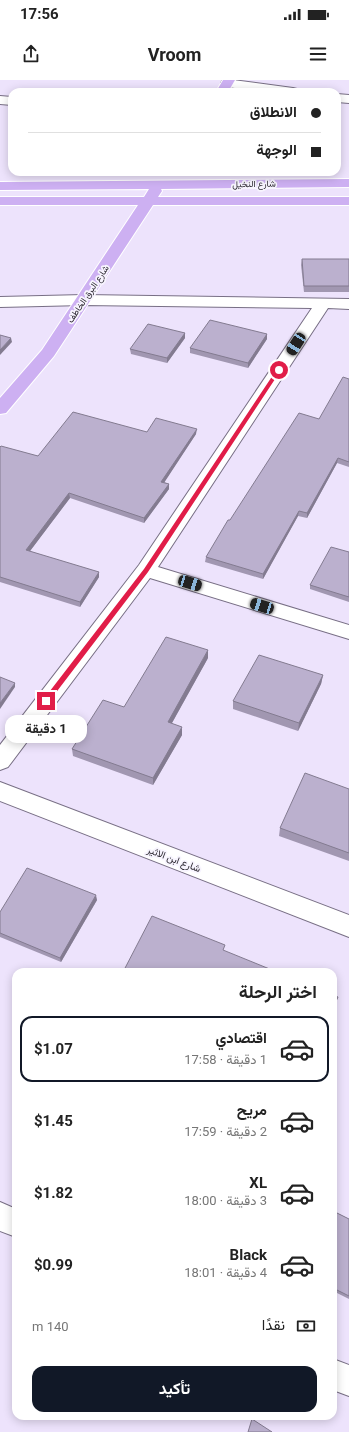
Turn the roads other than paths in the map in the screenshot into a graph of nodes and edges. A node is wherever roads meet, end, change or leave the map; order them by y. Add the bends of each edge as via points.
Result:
1 (226, 85) edge
2 (255, 88) edge
3 (165, 176) edge
4 (349, 183) edge
5 (159, 185) junction
6 (0, 186) edge
7 (0, 201) edge
8 (149, 201) junction
9 (349, 201) edge
10 (84, 300) junction
11 (0, 302) edge
12 (323, 304) junction
13 (349, 304) edge
14 (0, 409) edge
15 (146, 570) junction
16 (349, 632) edge
17 (0, 761) edge
18 (0, 791) edge
19 (349, 926) edge
20 (0, 1216) edge
21 (12, 1221) edge
22 (337, 1376) edge
23 (349, 1381) edge

1 - 2 street
3 - 5 main road, شارع البرق الخاطف
4 - 5 main road, شارع النخيل
5 - 6 main road, شارع النخيل
5 - 8 main road, شارع البرق الخاطف
7 - 8 main road
8 - 9 main road
8 - 10 main road, شارع البرق الخاطف
10 - 11 street
10 - 12 street
10 - 14 main road, شارع البرق الخاطف via 48,353
12 - 13 street
12 - 15 street
15 - 16 street
15 - 17 street
18 - 19 street, شارع ابن الاثير
20 - 21 street
22 - 23 street

